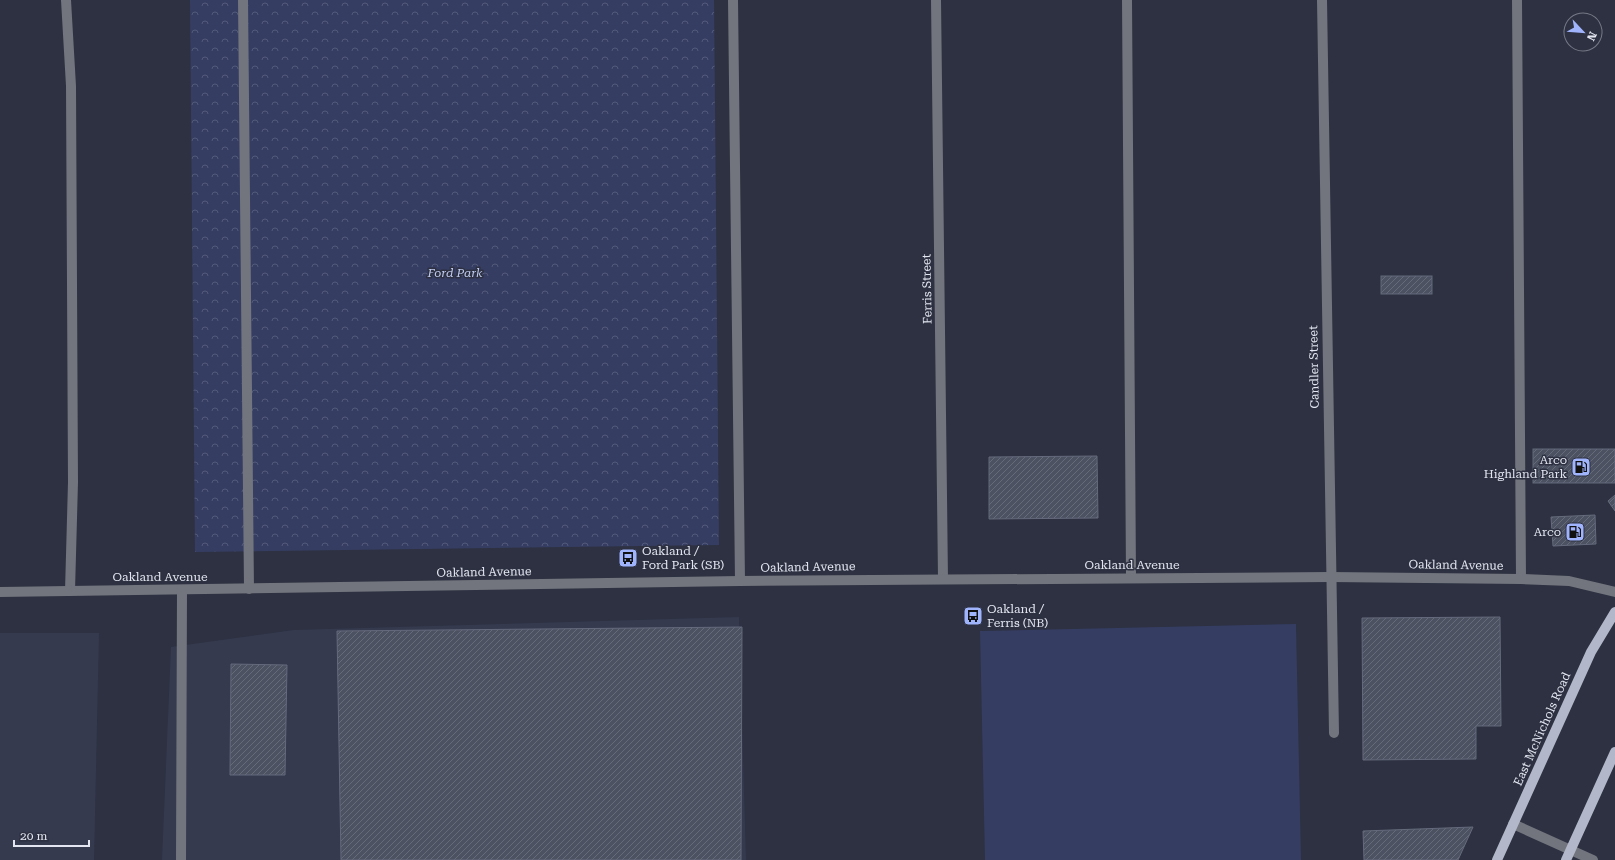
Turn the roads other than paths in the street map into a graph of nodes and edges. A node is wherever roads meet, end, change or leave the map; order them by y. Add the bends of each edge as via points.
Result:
1 (66, 0) edge
2 (243, 0) edge
3 (733, 0) edge
4 (936, 0) edge
5 (1127, 0) edge
6 (1322, 0) edge
7 (1517, 0) edge
8 (1330, 576) junction
9 (1131, 578) junction
10 (1521, 578) junction
11 (943, 579) junction
12 (740, 581) junction
13 (249, 589) junction
14 (182, 590) junction
15 (70, 591) junction
16 (0, 592) edge
17 (1615, 592) edge
18 (1615, 612) edge
19 (1334, 733) dead end
20 (1615, 752) edge
21 (1513, 824) junction
22 (1571, 850) junction
23 (181, 860) edge
24 (1497, 860) edge
25 (1566, 860) edge
26 (1593, 860) edge

1 - 15 street via 71,86 73,482
2 - 13 street
3 - 12 street
4 - 11 street, Ferris Street
5 - 9 street
6 - 8 street, Candler Street
7 - 10 street
8 - 9 street, Oakland Avenue
8 - 10 street, Oakland Avenue
8 - 19 street, Candler Street
9 - 11 street, Oakland Avenue
10 - 17 street, Oakland Avenue via 1569,581
11 - 12 street, Oakland Avenue
12 - 13 street, Oakland Avenue
13 - 14 street, Oakland Avenue
14 - 15 street, Oakland Avenue
14 - 23 street
15 - 16 street, Oakland Avenue
18 - 21 main road, East McNichols Road via 1591,652
20 - 22 main road
21 - 22 street
21 - 24 main road, East McNichols Road
22 - 25 main road
22 - 26 street

